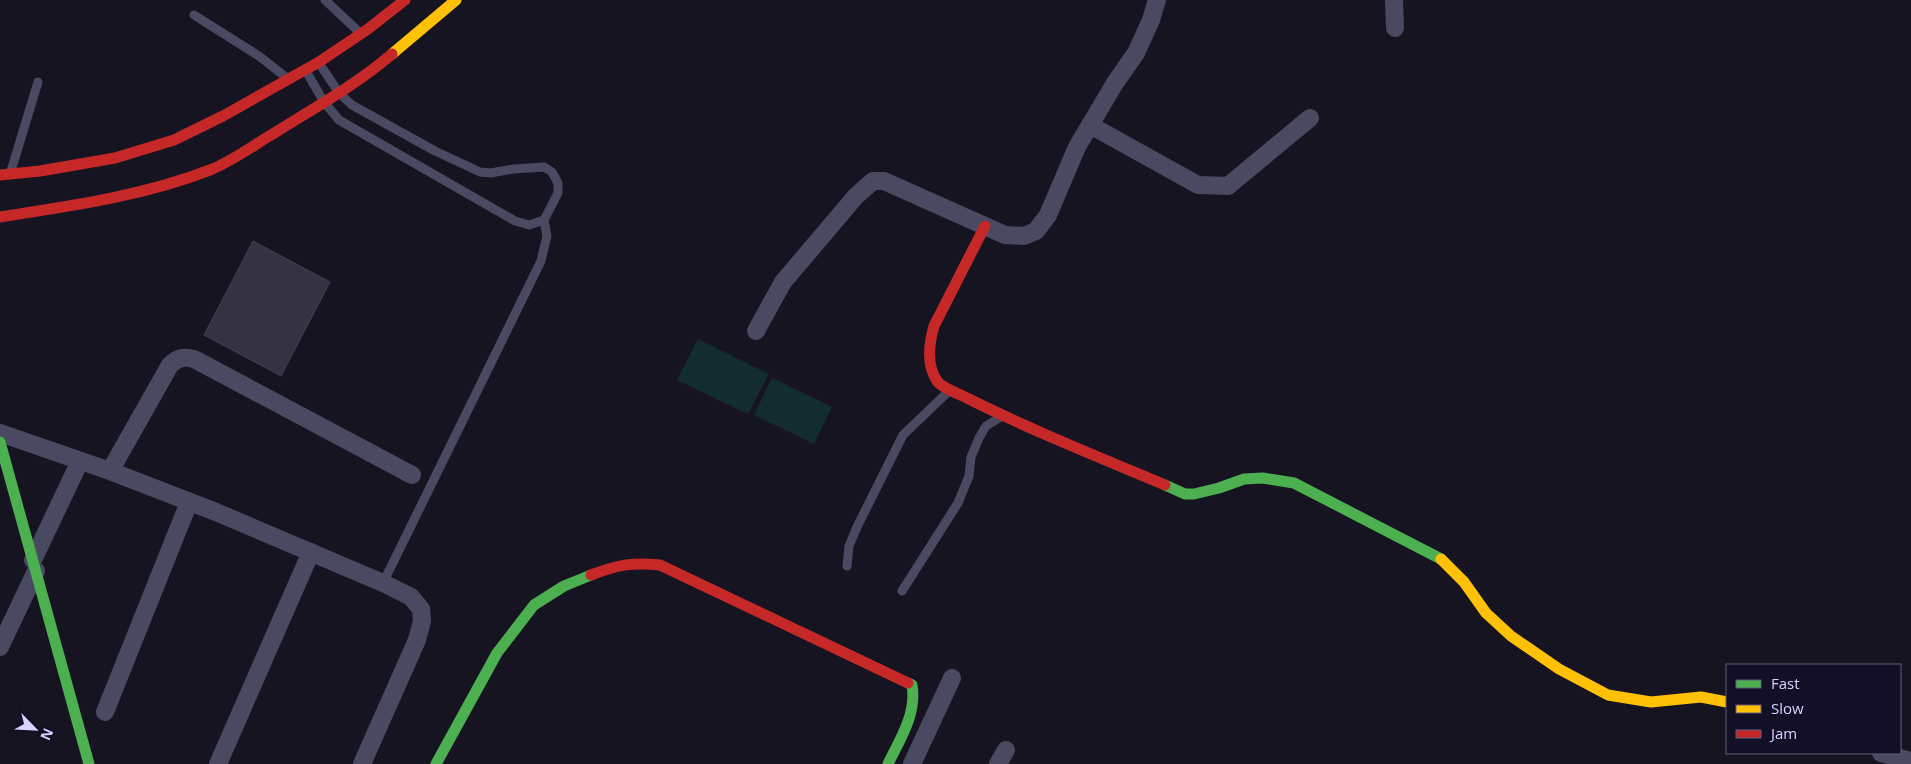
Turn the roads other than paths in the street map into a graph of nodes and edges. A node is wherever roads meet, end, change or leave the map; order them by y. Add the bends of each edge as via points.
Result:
1 (325, 0) edge
2 (405, 0) edge
3 (456, 0) edge
4 (1157, 0) edge
5 (1394, 0) edge
6 (194, 15) dead end
7 (1395, 28) dead end
8 (361, 34) junction
9 (319, 62) junction
10 (305, 70) junction
11 (289, 80) junction
12 (38, 82) dead end
13 (339, 93) junction
14 (324, 102) junction
15 (1310, 118) dead end
16 (1090, 125) junction
17 (5, 174) edge
18 (0, 217) edge
19 (544, 220) junction
20 (984, 226) junction
21 (756, 331) dead end
22 (950, 389) junction
23 (1003, 416) junction
24 (0, 433) edge
25 (0, 442) edge
26 (80, 461) junction
27 (110, 471) junction
28 (412, 475) dead end
29 (189, 502) junction
30 (311, 552) junction
31 (34, 565) junction
32 (847, 566) dead end
33 (383, 583) junction
34 (902, 591) dead end
35 (0, 647) edge
36 (952, 678) dead end
37 (1726, 702) edge
38 (105, 712) dead end
39 (1885, 754) edge
40 (1911, 761) edge
41 (89, 764) edge
42 (218, 764) edge
43 (362, 764) edge
44 (436, 764) edge
45 (888, 764) edge
46 (912, 764) edge

1 - 8 lane
2 - 8 street
3 - 13 street via 377,67
4 - 16 street via 1136,53
5 - 7 street
6 - 11 lane via 259,56
8 - 9 street
9 - 10 street
9 - 13 lane
10 - 11 street
10 - 14 lane
11 - 17 street via 174,140 150,148 115,158
12 - 17 lane
13 - 14 street
13 - 19 lane via 369,115 480,172 544,167 552,172 558,183 558,193
14 - 18 street via 212,169 99,202
14 - 19 lane via 339,120 515,221 529,225
15 - 16 street via 1228,186 1198,185
16 - 20 street via 1048,215 1036,231 1024,236 1005,236
19 - 33 lane via 547,236 541,261
20 - 21 street via 884,181 873,181 856,196 783,282
20 - 22 street via 963,272 943,305 931,337 928,355 932,372 938,383
22 - 23 street
22 - 32 lane via 903,435 856,527 849,546
23 - 34 lane via 986,426 979,438 958,503
23 - 37 street via 1185,494 1219,488 1244,479 1263,478 1294,483 1441,559 1464,582 1486,613 1511,636 1558,669 1608,695 1651,702 1702,697
24 - 26 street
25 - 31 street
26 - 27 street
26 - 31 street
27 - 28 street via 170,365 183,356 194,358
27 - 29 street
29 - 30 street
29 - 38 street
30 - 33 street
30 - 42 street
31 - 35 street
31 - 41 street
33 - 43 street via 411,598 421,609 422,621 417,640
36 - 46 street
39 - 40 street
44 - 45 street via 498,653 534,605 564,586 615,566 642,563 660,566 912,685 915,694 911,712

